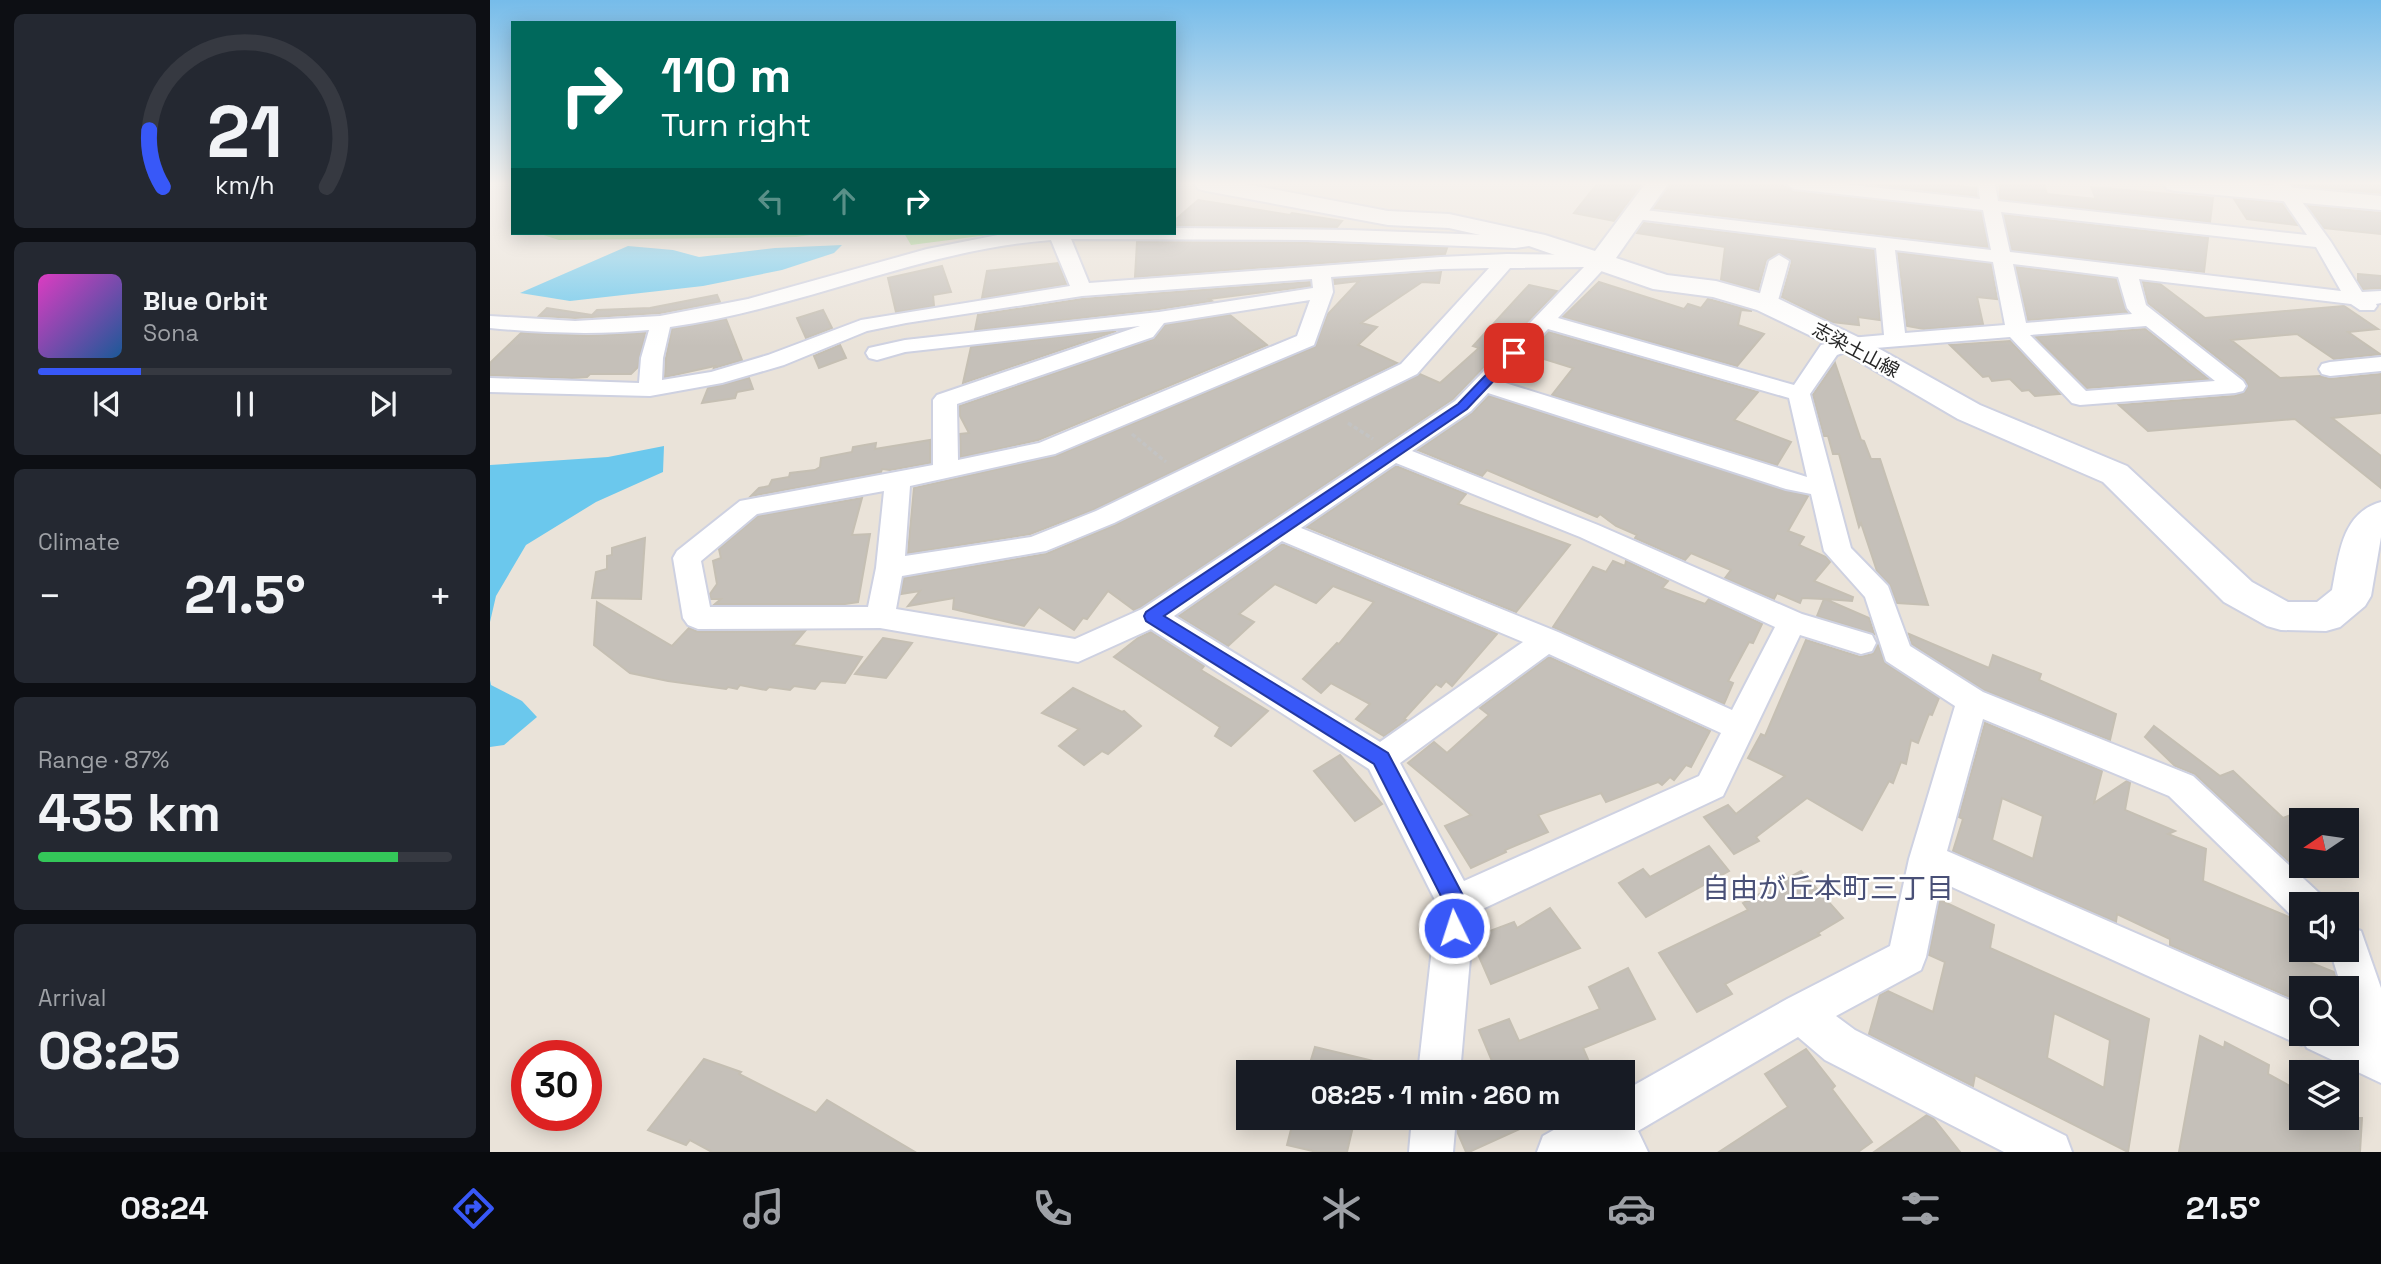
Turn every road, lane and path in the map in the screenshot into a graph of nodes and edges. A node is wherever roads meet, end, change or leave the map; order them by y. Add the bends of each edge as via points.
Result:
1 (1021, 238) edge
2 (1061, 238) edge
3 (1419, 238) edge
4 (1526, 238) edge
5 (1618, 238) edge
6 (1833, 238) edge
7 (1997, 238) edge
8 (2291, 238) edge
9 (2319, 238) edge
10 (1536, 240) junction
11 (2322, 242) junction
12 (1885, 244) junction
13 (2002, 259) junction
14 (1507, 260) junction
15 (1601, 261) junction
16 (1779, 261) dead end
17 (2127, 273) junction
18 (1322, 281) junction
19 (1082, 290) junction
20 (2381, 297) edge
21 (2356, 299) junction
22 (1767, 304) junction
23 (2381, 315) edge
24 (1159, 318) junction
25 (2151, 319) junction
26 (1544, 321) junction
27 (490, 322) edge
28 (661, 323) junction
29 (2017, 330) junction
30 (1895, 340) junction
31 (1850, 344) junction
32 (877, 354) dead end
33 (2381, 364) edge
34 (2330, 369) dead end
35 (1484, 384) junction
36 (490, 385) edge
37 (650, 389) junction
38 (1799, 394) junction
39 (1327, 409) junction
40 (1115, 420) junction
41 (1394, 453) junction
42 (946, 471) junction
43 (1185, 478) junction
44 (898, 481) junction
45 (1822, 488) junction
46 (2381, 514) edge
47 (1280, 530) junction
48 (890, 568) junction
49 (1152, 616) junction
50 (880, 617) junction
51 (1792, 622) junction
52 (1547, 640) junction
53 (1861, 643) dead end
54 (1972, 701) junction
55 (1740, 728) junction
56 (1381, 759) junction
57 (1927, 859) junction
58 (2292, 892) edge
59 (1456, 903) junction
60 (2353, 962) edge
61 (1801, 1013) junction
62 (2289, 1020) edge
63 (2347, 1046) edge
64 (2381, 1049) edge
65 (1440, 1060) edge
66 (2381, 1062) edge
67 (1635, 1116) edge
68 (1433, 1130) edge
69 (1611, 1130) edge
70 (1431, 1152) edge
71 (1559, 1152) edge
72 (2050, 1152) edge

1 - 28 street via 939,252 717,313
2 - 19 street
3 - 10 street
4 - 10 main road, 志染土山線
5 - 15 main road
6 - 12 street
7 - 13 street
8 - 11 street
9 - 11 street
10 - 15 main road, 志染土山線
11 - 21 street
12 - 13 street
12 - 30 street
13 - 17 street
13 - 29 street
14 - 15 street
14 - 18 street
14 - 39 street via 1409,369
15 - 22 main road, 志染土山線 via 1663,283 1716,289
15 - 26 street
16 - 22 street
17 - 21 street
17 - 25 street via 2137,307
18 - 19 street
18 - 24 street
18 - 40 street via 1306,340
19 - 37 street via 860,326 776,360
20 - 21 street
21 - 23 street
22 - 31 main road, 志染土山線
24 - 32 street via 1029,330 905,346
24 - 42 street via 1146,332 945,400
25 - 29 street
25 - 29 street via 2235,386 2080,398 2022,341
26 - 35 street
26 - 38 street
27 - 28 street via 554,327
28 - 37 street
29 - 30 street
30 - 31 street
31 - 38 street via 1829,350
31 - 46 main road, 志染土山線 via 1969,412 2115,474 2238,592 2281,617 2326,617 2351,596 2361,536
33 - 34 street
35 - 41 street via 1463,406
35 - 45 street
36 - 37 street
38 - 45 street
39 - 41 path
39 - 43 street
40 - 42 street via 1046,449
40 - 43 path
41 - 47 street
41 - 51 street via 1589,531
42 - 44 street
43 - 48 street via 1036,545
44 - 48 street
44 - 50 street via 750,507 687,558 698,618
45 - 54 street via 1838,551 1878,593 1897,653
47 - 49 street
47 - 52 street
48 - 50 street
49 - 50 street via 1078,651
49 - 56 street
51 - 53 street
51 - 55 street
52 - 55 street
52 - 56 street
54 - 57 street
54 - 58 street via 2181,786
55 - 59 street via 1711,786
56 - 59 street
57 - 61 street via 1907,957
57 - 62 street
59 - 65 street
60 - 64 street
61 - 67 street
61 - 72 street via 1840,1045
63 - 66 street
68 - 70 street
69 - 71 street

